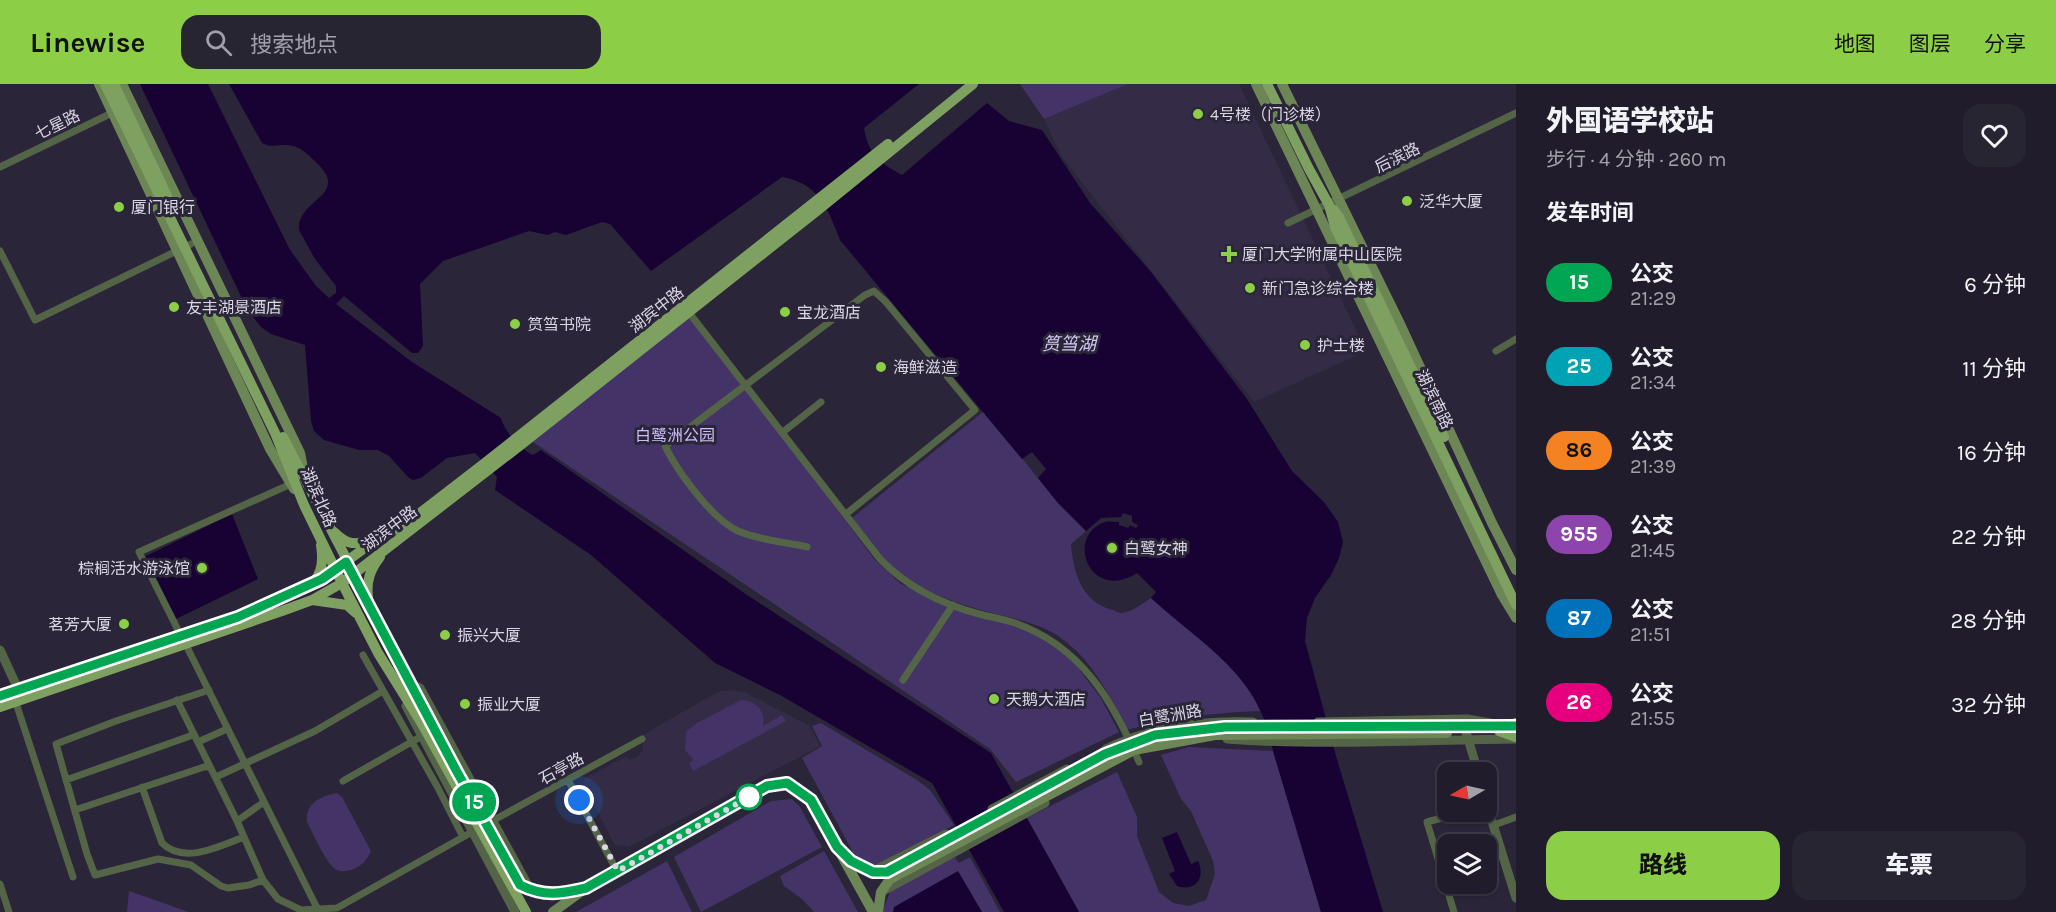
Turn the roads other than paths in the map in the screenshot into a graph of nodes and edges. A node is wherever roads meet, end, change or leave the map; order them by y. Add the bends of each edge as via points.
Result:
1 (99, 84) edge
2 (105, 84) edge
3 (114, 84) edge
4 (122, 84) edge
5 (963, 84) edge
6 (974, 84) edge
7 (1256, 84) edge
8 (1267, 84) edge
9 (1275, 84) edge
10 (1282, 84) edge
11 (118, 110) junction
12 (1516, 113) edge
13 (882, 154) junction
14 (0, 167) edge
15 (1340, 199) junction
16 (1329, 204) junction
17 (1316, 210) junction
18 (1288, 223) dead end
19 (185, 247) junction
20 (0, 251) edge
21 (686, 310) junction
22 (1516, 339) edge
23 (1496, 351) dead end
24 (746, 386) junction
25 (822, 402) dead end
26 (783, 432) junction
27 (483, 469) junction
28 (304, 477) junction
29 (291, 484) junction
30 (304, 505) junction
31 (846, 514) junction
32 (329, 528) junction
33 (320, 536) junction
34 (380, 537) junction
35 (807, 547) dead end
36 (388, 548) junction
37 (346, 562) junction
38 (336, 569) junction
39 (1516, 570) edge
40 (353, 574) junction
41 (342, 583) junction
42 (310, 585) junction
43 (1514, 585) edge
44 (312, 600) junction
45 (369, 604) junction
46 (953, 605) junction
47 (1516, 605) edge
48 (358, 615) junction
49 (1516, 618) edge
50 (183, 639) junction
51 (0, 651) edge
52 (378, 653) junction
53 (363, 655) dead end
54 (903, 680) dead end
55 (410, 683) junction
56 (18, 689) junction
57 (209, 690) junction
58 (383, 691) junction
59 (0, 696) edge
60 (177, 700) junction
61 (14, 702) junction
62 (0, 706) edge
63 (1516, 724) edge
64 (227, 729) junction
65 (1502, 729) junction
66 (1516, 731) edge
67 (1263, 732) junction
68 (1348, 732) junction
69 (422, 736) junction
70 (1467, 736) junction
71 (196, 738) junction
72 (1516, 738) edge
73 (642, 739) dead end
74 (412, 742) junction
75 (1133, 749) junction
76 (1475, 762) edge
77 (244, 763) junction
78 (210, 767) junction
79 (216, 777) junction
80 (66, 780) junction
81 (568, 780) junction
82 (343, 781) dead end
83 (142, 787) junction
84 (264, 802) junction
85 (75, 810) junction
86 (1516, 817) edge
87 (1437, 819) edge
88 (237, 821) junction
89 (492, 821) junction
90 (1493, 822) edge
91 (1494, 825) junction
92 (472, 832) junction
93 (244, 837) junction
94 (463, 837) junction
95 (959, 838) junction
96 (837, 847) junction
97 (618, 871) junction
98 (1512, 871) edge
99 (73, 877) dead end
100 (263, 880) junction
101 (0, 884) edge
102 (520, 885) joint
103 (586, 888) junction
104 (531, 891) junction
105 (1516, 898) edge
106 (318, 910) junction
107 (9, 912) edge
108 (515, 912) edge
109 (526, 912) edge
110 (553, 912) edge
111 (873, 912) edge
112 (878, 912) edge
113 (1454, 912) edge

1 - 11 main road
2 - 11 main road, 湖滨北路
3 - 11 main road, 湖滨北路
4 - 28 main road via 300,453
5 - 13 main road
6 - 13 main road
7 - 17 main road
8 - 16 main road, 湖滨南路
9 - 16 main road, 湖滨南路 via 1317,168
10 - 15 main road
11 - 14 street, 七星路
11 - 19 main road, 湖滨北路
12 - 15 street, 后滨路
13 - 21 main road, 湖宾中路
15 - 16 street, 后滨路
15 - 39 main road
16 - 17 street, 后滨路
16 - 43 main road, 湖滨南路 via 1339,217
16 - 47 main road, 湖滨南路 via 1335,227
17 - 18 street, 后滨路
17 - 49 main road
19 - 20 street via 35,320
19 - 28 main road, 湖滨北路
19 - 29 main road via 270,449
19 - 30 main road, 湖滨北路 via 275,434
21 - 24 street
21 - 27 main road, 湖宾中路
22 - 23 street
24 - 26 street
24 - 31 street via 874,291 975,410
24 - 35 street via 665,447 692,488 737,531
25 - 26 street
26 - 31 street
27 - 34 main road via 407,523
27 - 36 main road, 湖滨中路
28 - 32 main road, 湖滨北路
29 - 30 main road
29 - 50 street via 139,552
30 - 33 main road, 湖滨北路
31 - 46 street via 889,569 906,583
32 - 34 main road via 351,544
32 - 37 main road, 湖滨北路
33 - 38 main road, 湖滨北路
33 - 42 main road via 322,563 319,576
34 - 37 main road
36 - 40 main road, 湖滨中路
36 - 45 main road via 370,572
37 - 38 main road
37 - 40 main road, 湖滨北路
38 - 41 main road, 湖滨北路
38 - 42 main road
40 - 41 main road, 湖滨中路
40 - 45 main road, 湖滨北路
41 - 44 main road, 湖滨中路
41 - 48 main road, 湖滨北路
42 - 50 main road
44 - 48 main road via 347,605
44 - 50 main road, 湖滨中路
45 - 55 main road, 湖滨北路
46 - 54 street
46 - 75 street via 1012,622 1058,644 1093,677
48 - 52 main road, 湖滨北路
50 - 56 main road
50 - 57 street
50 - 61 main road, 湖滨中路
51 - 56 street
52 - 69 street
52 - 109 main road, 湖滨北路 via 422,722
53 - 58 street
55 - 89 street via 420,688
55 - 102 main road, 湖滨北路
56 - 59 main road
56 - 61 street
57 - 60 street
57 - 64 street
58 - 74 street
58 - 77 street via 315,731
60 - 71 street
60 - 80 street via 56,744
61 - 62 main road, 湖滨中路
61 - 99 street
63 - 65 main road
64 - 71 street
64 - 77 street
65 - 66 main road, 白鹭洲路
65 - 68 main road, 白鹭洲路 via 1464,725
65 - 70 main road, 白鹭洲路
65 - 72 main road
67 - 68 main road, 白鹭洲路
67 - 68 street, 白鹭洲路
67 - 75 main road, 白鹭洲路 via 1225,727 1155,735
68 - 70 main road, 白鹭洲路
69 - 74 street
69 - 92 street
70 - 72 street, 白鹭洲路
70 - 76 street
71 - 78 street
71 - 80 street
73 - 81 street, 石亭路
74 - 82 street
74 - 94 street
75 - 95 main road, 白鹭洲路 via 1105,754
77 - 79 street
77 - 84 street
78 - 79 street
78 - 83 street
79 - 88 street
80 - 85 street
81 - 89 street, 石亭路
81 - 97 street
83 - 85 street
83 - 93 street via 162,843 168,849 196,853
84 - 88 street
84 - 106 street
85 - 100 street via 95,875 158,859 191,865 228,888
86 - 91 street
87 - 113 street via 1427,822
88 - 93 street
89 - 104 street
90 - 91 street
91 - 98 street
92 - 94 street
92 - 108 street
93 - 100 street
94 - 106 street via 337,908
95 - 96 main road, 白鹭洲路 via 887,872 873,872 851,861
95 - 112 main road, 白鹭洲路 via 890,879 881,892
96 - 97 main road, 白鹭洲路 via 811,800 787,783 767,786
96 - 111 main road, 白鹭洲路
97 - 103 main road, 白鹭洲路
98 - 105 street
100 - 106 street via 289,906
101 - 107 street
102 - 104 main road, 白鹭洲路
103 - 104 main road, 白鹭洲路 via 556,895
103 - 110 main road, 白鹭洲路

